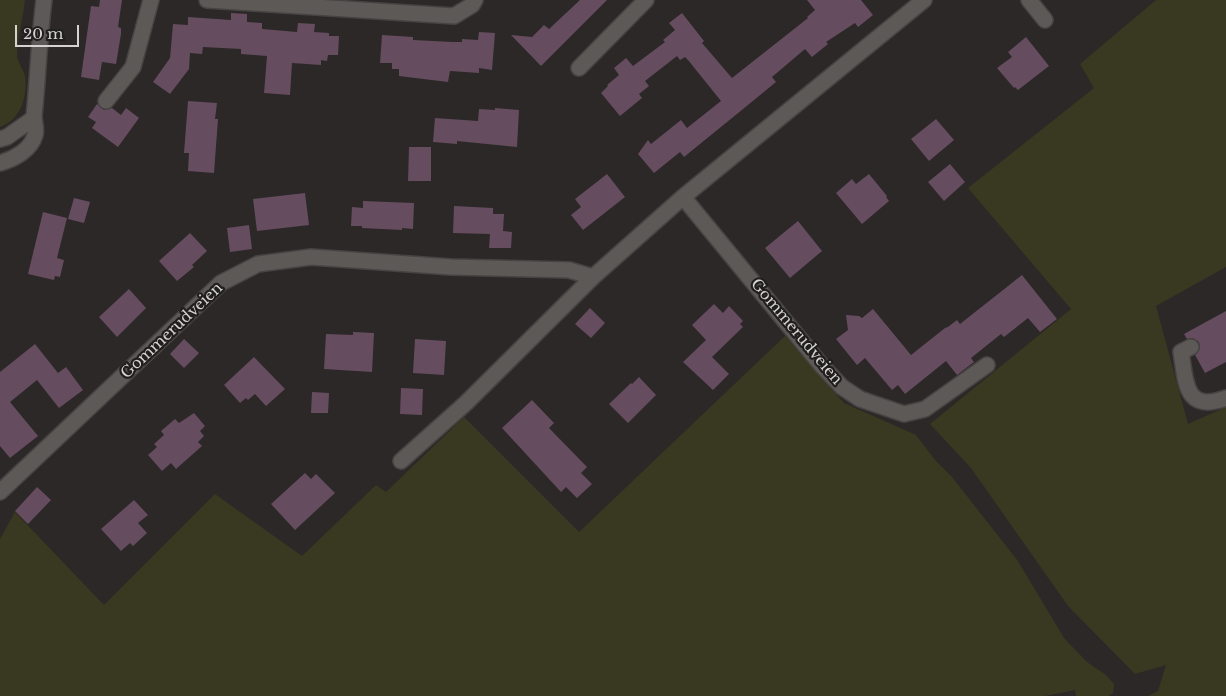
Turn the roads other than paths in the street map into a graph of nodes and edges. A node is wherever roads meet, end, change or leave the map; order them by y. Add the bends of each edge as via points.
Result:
1 (44, 0) edge
2 (151, 0) edge
3 (207, 0) edge
4 (475, 0) edge
5 (646, 0) edge
6 (924, 0) edge
7 (1029, 0) edge
8 (1045, 20) dead end
9 (579, 68) dead end
10 (106, 101) dead end
11 (34, 118) junction
12 (0, 139) edge
13 (0, 163) edge
14 (683, 196) junction
15 (593, 277) junction
16 (1191, 346) dead end
17 (987, 365) dead end
18 (1226, 398) edge
19 (401, 461) dead end
20 (0, 492) edge

1 - 11 street
2 - 10 street via 132,67
3 - 4 street via 454,16
5 - 9 street
6 - 14 street
7 - 8 street
11 - 12 street
11 - 13 street via 36,134 28,148
14 - 15 street
14 - 17 street, Gommerudveien via 822,366 842,387 860,399 904,414 925,409
15 - 19 street via 466,403
15 - 20 street, Gommerudveien via 569,270 451,267 311,257 258,264 221,283
16 - 18 street via 1181,352 1191,395 1203,402

